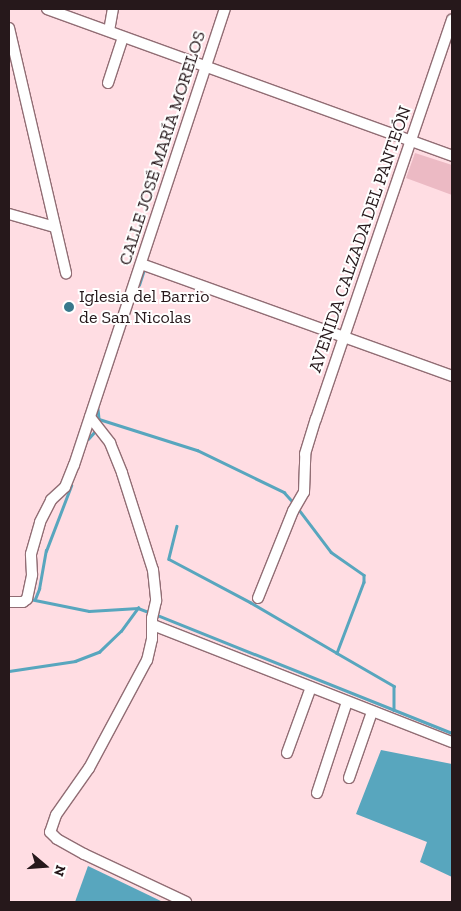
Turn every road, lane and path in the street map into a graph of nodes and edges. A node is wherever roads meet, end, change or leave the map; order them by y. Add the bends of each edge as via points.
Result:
1 (47, 9) edge
2 (113, 9) edge
3 (225, 9) edge
4 (67, 12) edge
5 (452, 18) edge
6 (9, 28) edge
7 (109, 31) junction
8 (123, 37) junction
9 (205, 67) junction
10 (108, 83) dead end
11 (410, 141) junction
12 (452, 156) edge
13 (9, 214) edge
14 (55, 227) junction
15 (141, 264) junction
16 (66, 273) dead end
17 (344, 337) junction
18 (452, 376) edge
19 (90, 417) junction
20 (258, 598) dead end
21 (9, 602) edge
22 (153, 622) junction
23 (312, 687) junction
24 (347, 702) junction
25 (372, 712) junction
26 (452, 742) edge
27 (286, 753) dead end
28 (349, 778) dead end
29 (317, 793) dead end
30 (186, 902) edge

1 - 4 street
2 - 7 street
3 - 9 street, CALLE JOSÉ MARÍA MORELOS
4 - 7 street
5 - 11 street, AVENIDA CALZADA DEL PANTEÓN
6 - 14 street
7 - 8 street
8 - 9 street
8 - 10 street
9 - 11 street
9 - 15 street, CALLE JOSÉ MARÍA MORELOS
11 - 12 street
11 - 17 street, AVENIDA CALZADA DEL PANTEÓN
13 - 14 street
14 - 16 street
15 - 17 street
15 - 19 street, CALLE JOSÉ MARÍA MORELOS
17 - 18 street
17 - 20 street, AVENIDA CALZADA DEL PANTEÓN via 305,454 301,498
19 - 21 street, CALLE JOSÉ MARÍA MORELOS via 69,480 60,494 51,500 40,522 31,554 32,575 27,599 25,602
19 - 22 street via 110,443 153,570 156,600
22 - 23 street
22 - 30 street via 147,660 131,693 90,768 56,815 50,832 57,840 84,854
23 - 24 street
23 - 27 street
24 - 25 street
24 - 29 street
25 - 26 street
25 - 28 street

